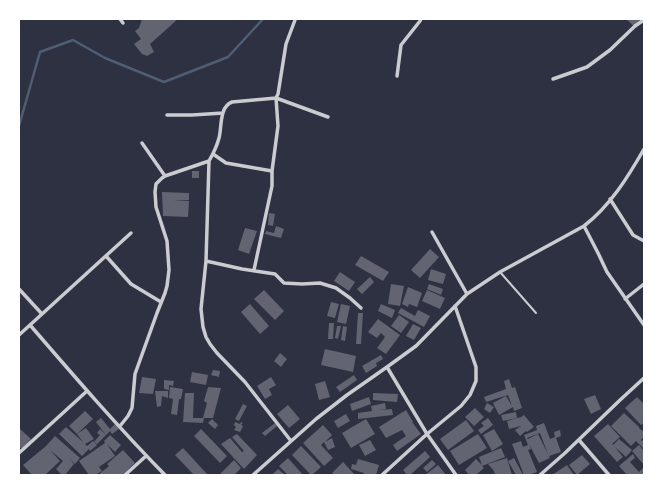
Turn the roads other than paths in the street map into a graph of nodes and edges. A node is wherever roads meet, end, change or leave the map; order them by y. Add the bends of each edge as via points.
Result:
1 (120, 19) edge
2 (421, 19) edge
3 (295, 20) dead end
4 (644, 20) edge
5 (123, 23) dead end
6 (397, 76) dead end
7 (553, 79) dead end
8 (276, 98) junction
9 (223, 113) junction
10 (167, 115) dead end
11 (328, 117) dead end
12 (142, 143) dead end
13 (644, 149) edge
14 (213, 154) junction
15 (209, 162) junction
16 (272, 171) junction
17 (165, 176) junction
18 (610, 199) junction
19 (584, 226) junction
20 (432, 232) dead end
21 (131, 233) dead end
22 (644, 241) edge
23 (106, 256) junction
24 (206, 261) junction
25 (254, 270) junction
26 (500, 272) junction
27 (644, 284) edge
28 (19, 289) edge
29 (468, 294) junction
30 (625, 299) junction
31 (161, 302) junction
32 (455, 306) junction
33 (361, 308) dead end
34 (536, 313) dead end
35 (42, 314) junction
36 (30, 325) junction
37 (644, 325) edge
38 (19, 335) edge
39 (387, 367) junction
40 (644, 378) edge
41 (87, 391) junction
42 (120, 426) junction
43 (427, 434) junction
44 (579, 440) junction
45 (291, 441) junction
46 (19, 453) edge
47 (146, 456) junction
48 (125, 475) edge
49 (165, 475) edge
50 (253, 475) edge
51 (382, 475) edge
52 (456, 475) edge
53 (540, 475) edge
54 (609, 475) edge

1 - 5 street
2 - 6 street via 401,46
3 - 8 street via 286,44
4 - 7 street via 587,67
8 - 9 street via 232,102
8 - 11 street
8 - 16 street via 278,126
9 - 10 street
9 - 14 street via 220,137
12 - 17 street
13 - 18 street
14 - 15 street
14 - 16 street via 226,164
15 - 17 street
15 - 24 street
16 - 25 street via 272,186
17 - 31 street via 156,184 155,192 169,262 167,286
18 - 19 street
18 - 22 street via 633,234
19 - 26 street
19 - 30 street via 607,272
20 - 29 street
21 - 23 street
23 - 31 street via 131,284
23 - 35 street
24 - 25 street
24 - 45 street via 202,309 206,337
25 - 33 street via 276,274 284,284 320,283 336,288
26 - 29 street
26 - 34 lane
27 - 30 street
28 - 35 street
29 - 32 street
30 - 37 street
31 - 42 street via 134,374 132,408
32 - 39 street via 416,346
32 - 43 street via 476,367 476,381 467,400
35 - 36 street
36 - 38 street
36 - 41 street
39 - 43 street
39 - 45 street via 347,395
40 - 44 street
41 - 42 street
41 - 46 street
42 - 47 street
43 - 51 street
43 - 52 street
44 - 53 street
44 - 54 street
45 - 50 street
47 - 48 street
47 - 49 street

